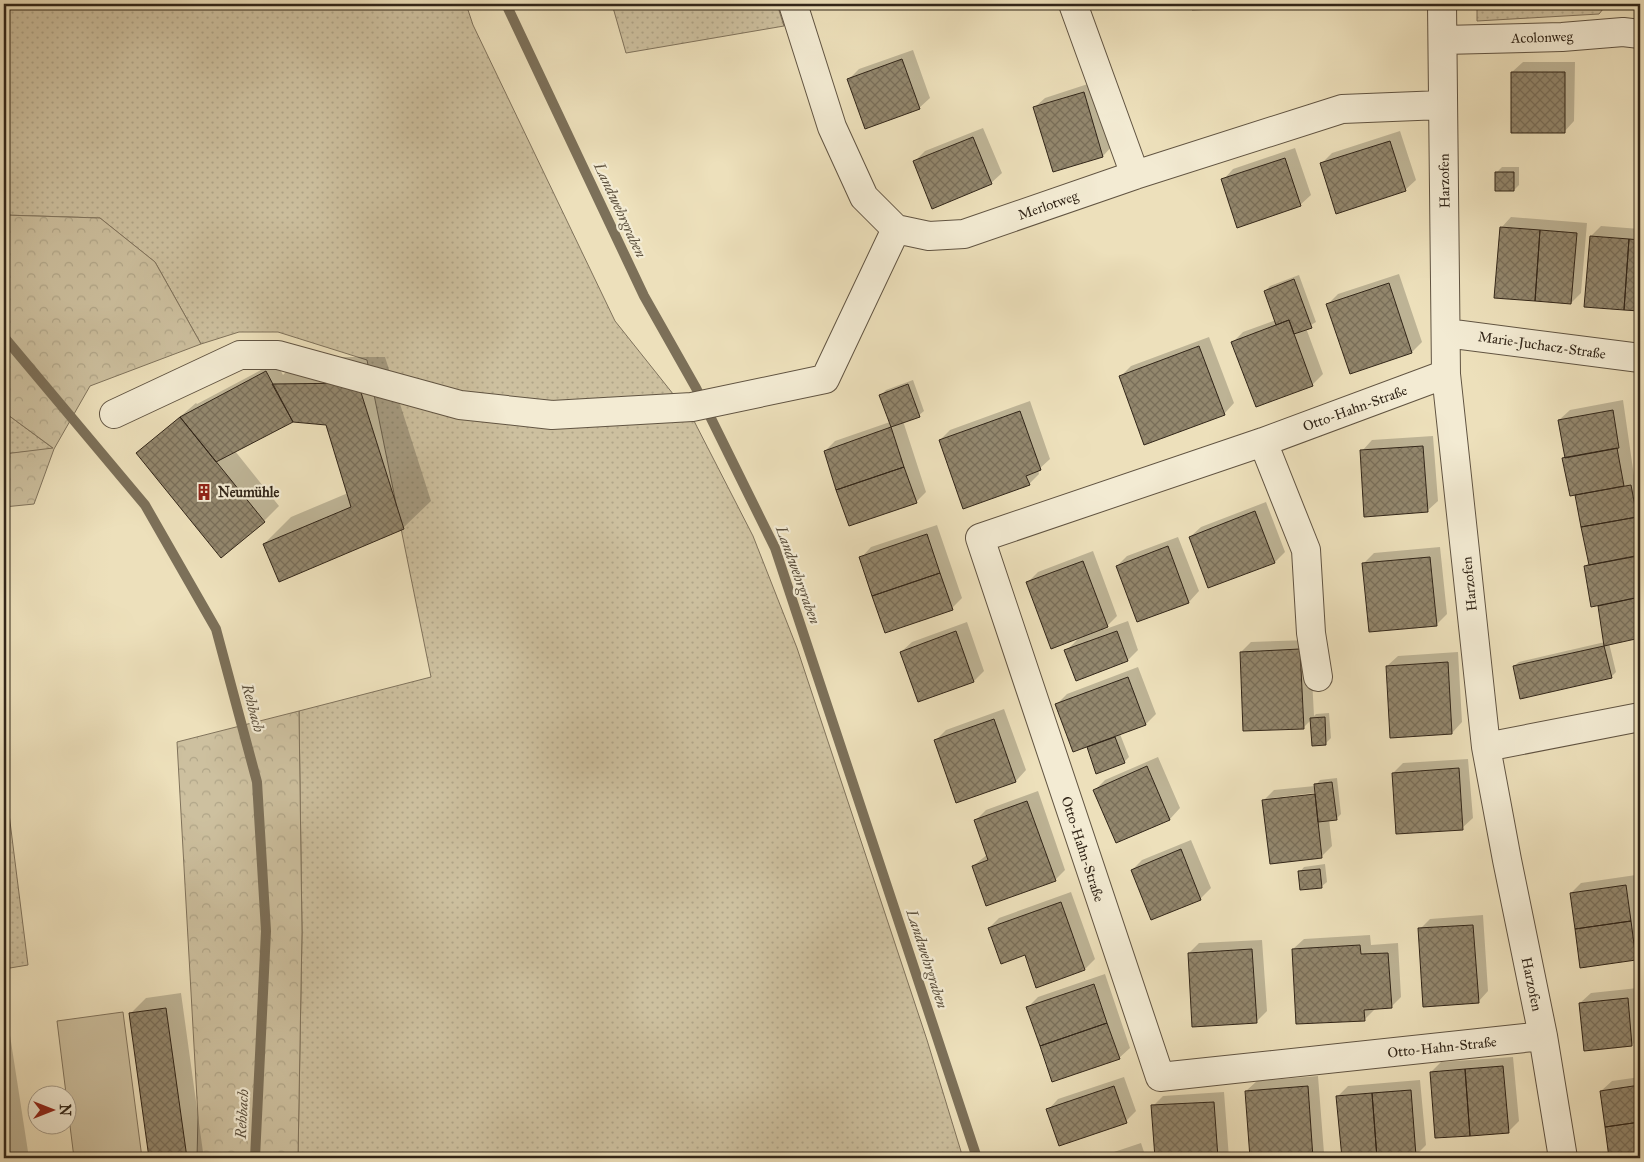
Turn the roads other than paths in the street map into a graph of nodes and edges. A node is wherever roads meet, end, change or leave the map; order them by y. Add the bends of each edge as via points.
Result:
1 (793, 4) edge
2 (1074, 4) edge
3 (1442, 4) edge
4 (1640, 34) edge
5 (1444, 40) junction
6 (1442, 105) junction
7 (1135, 175) junction
8 (896, 229) junction
9 (1446, 333) junction
10 (1639, 363) edge
11 (1446, 374) junction
12 (114, 414) dead end
13 (1263, 442) junction
14 (1318, 677) dead end
15 (1640, 717) edge
16 (1486, 747) junction
17 (1543, 1036) junction
18 (1563, 1158) edge

1 - 8 street via 836,136 864,197
2 - 7 street
3 - 5 street, Harzofen
4 - 5 street, Acolonweg via 1623,32
5 - 6 street, Harzofen
6 - 7 street, Merlotweg via 1342,109
6 - 9 street, Harzofen
7 - 8 street, Merlotweg via 964,234 928,236
8 - 12 street via 825,379 702,405 552,416 460,405 278,354 240,354
9 - 10 street, Marie-Juchacz-Straße
9 - 11 street, Harzofen
11 - 13 street, Otto-Hahn-Straße
11 - 16 street, Harzofen
13 - 14 street via 1306,550 1311,633
13 - 17 street, Otto-Hahn-Straße via 980,538 1160,1077
15 - 16 street
16 - 17 street, Harzofen
17 - 18 street, Harzofen

